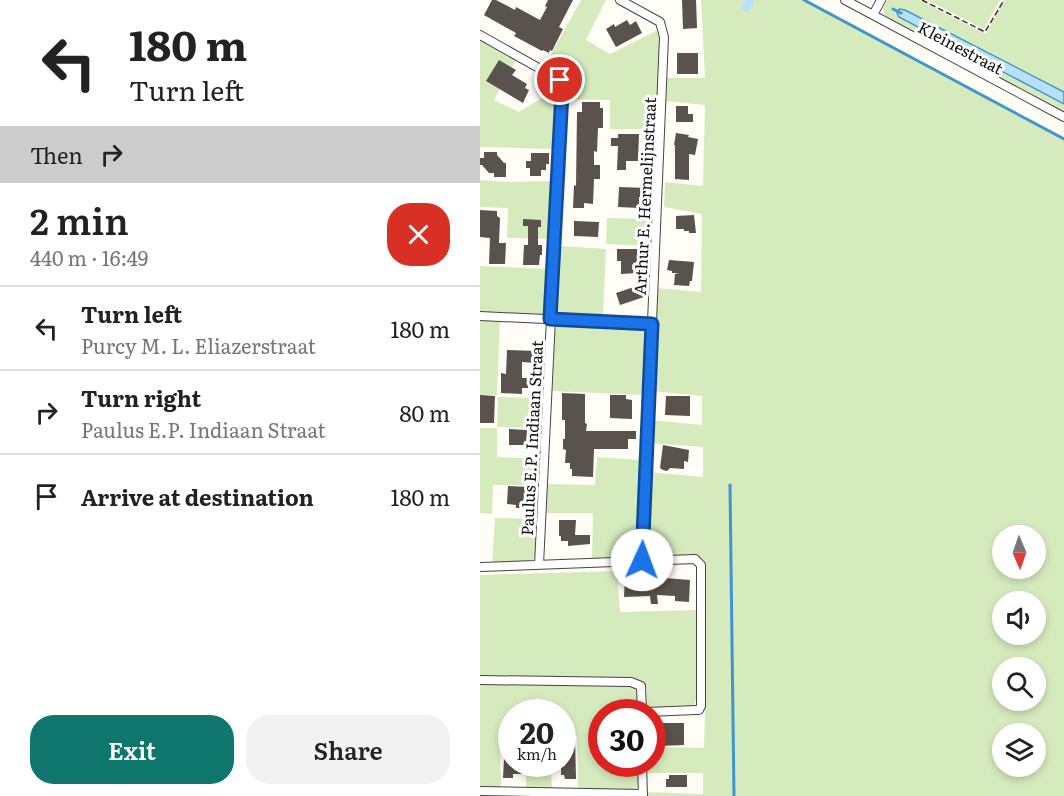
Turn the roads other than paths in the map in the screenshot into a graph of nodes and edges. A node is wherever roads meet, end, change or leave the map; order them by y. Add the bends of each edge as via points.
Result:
1 (620, 0) edge
2 (845, 0) edge
3 (881, 0) edge
4 (873, 15) junction
5 (480, 35) edge
6 (1064, 117) edge
7 (480, 316) edge
8 (550, 319) junction
9 (652, 324) junction
10 (642, 560) junction
11 (539, 565) junction
12 (480, 567) edge
13 (480, 680) edge
14 (642, 699) edge
15 (666, 711) edge
16 (642, 777) edge
17 (480, 791) edge
18 (643, 795) edge

1 - 9 street, Arthur E. Hermelijnstraat via 660,22 664,36
2 - 4 street, Kleinestraat
3 - 4 street
4 - 6 street, Kleinestraat
5 - 8 street, Paulus E.P. Indiaan Straat via 560,80
7 - 8 street
8 - 9 street
8 - 11 street, Paulus E.P. Indiaan Straat
9 - 10 street, Arthur E. Hermelijnstraat
10 - 11 street
10 - 15 street via 695,559 701,565 700,708
11 - 12 street
13 - 14 street via 631,682 641,686
16 - 18 street
17 - 18 street

